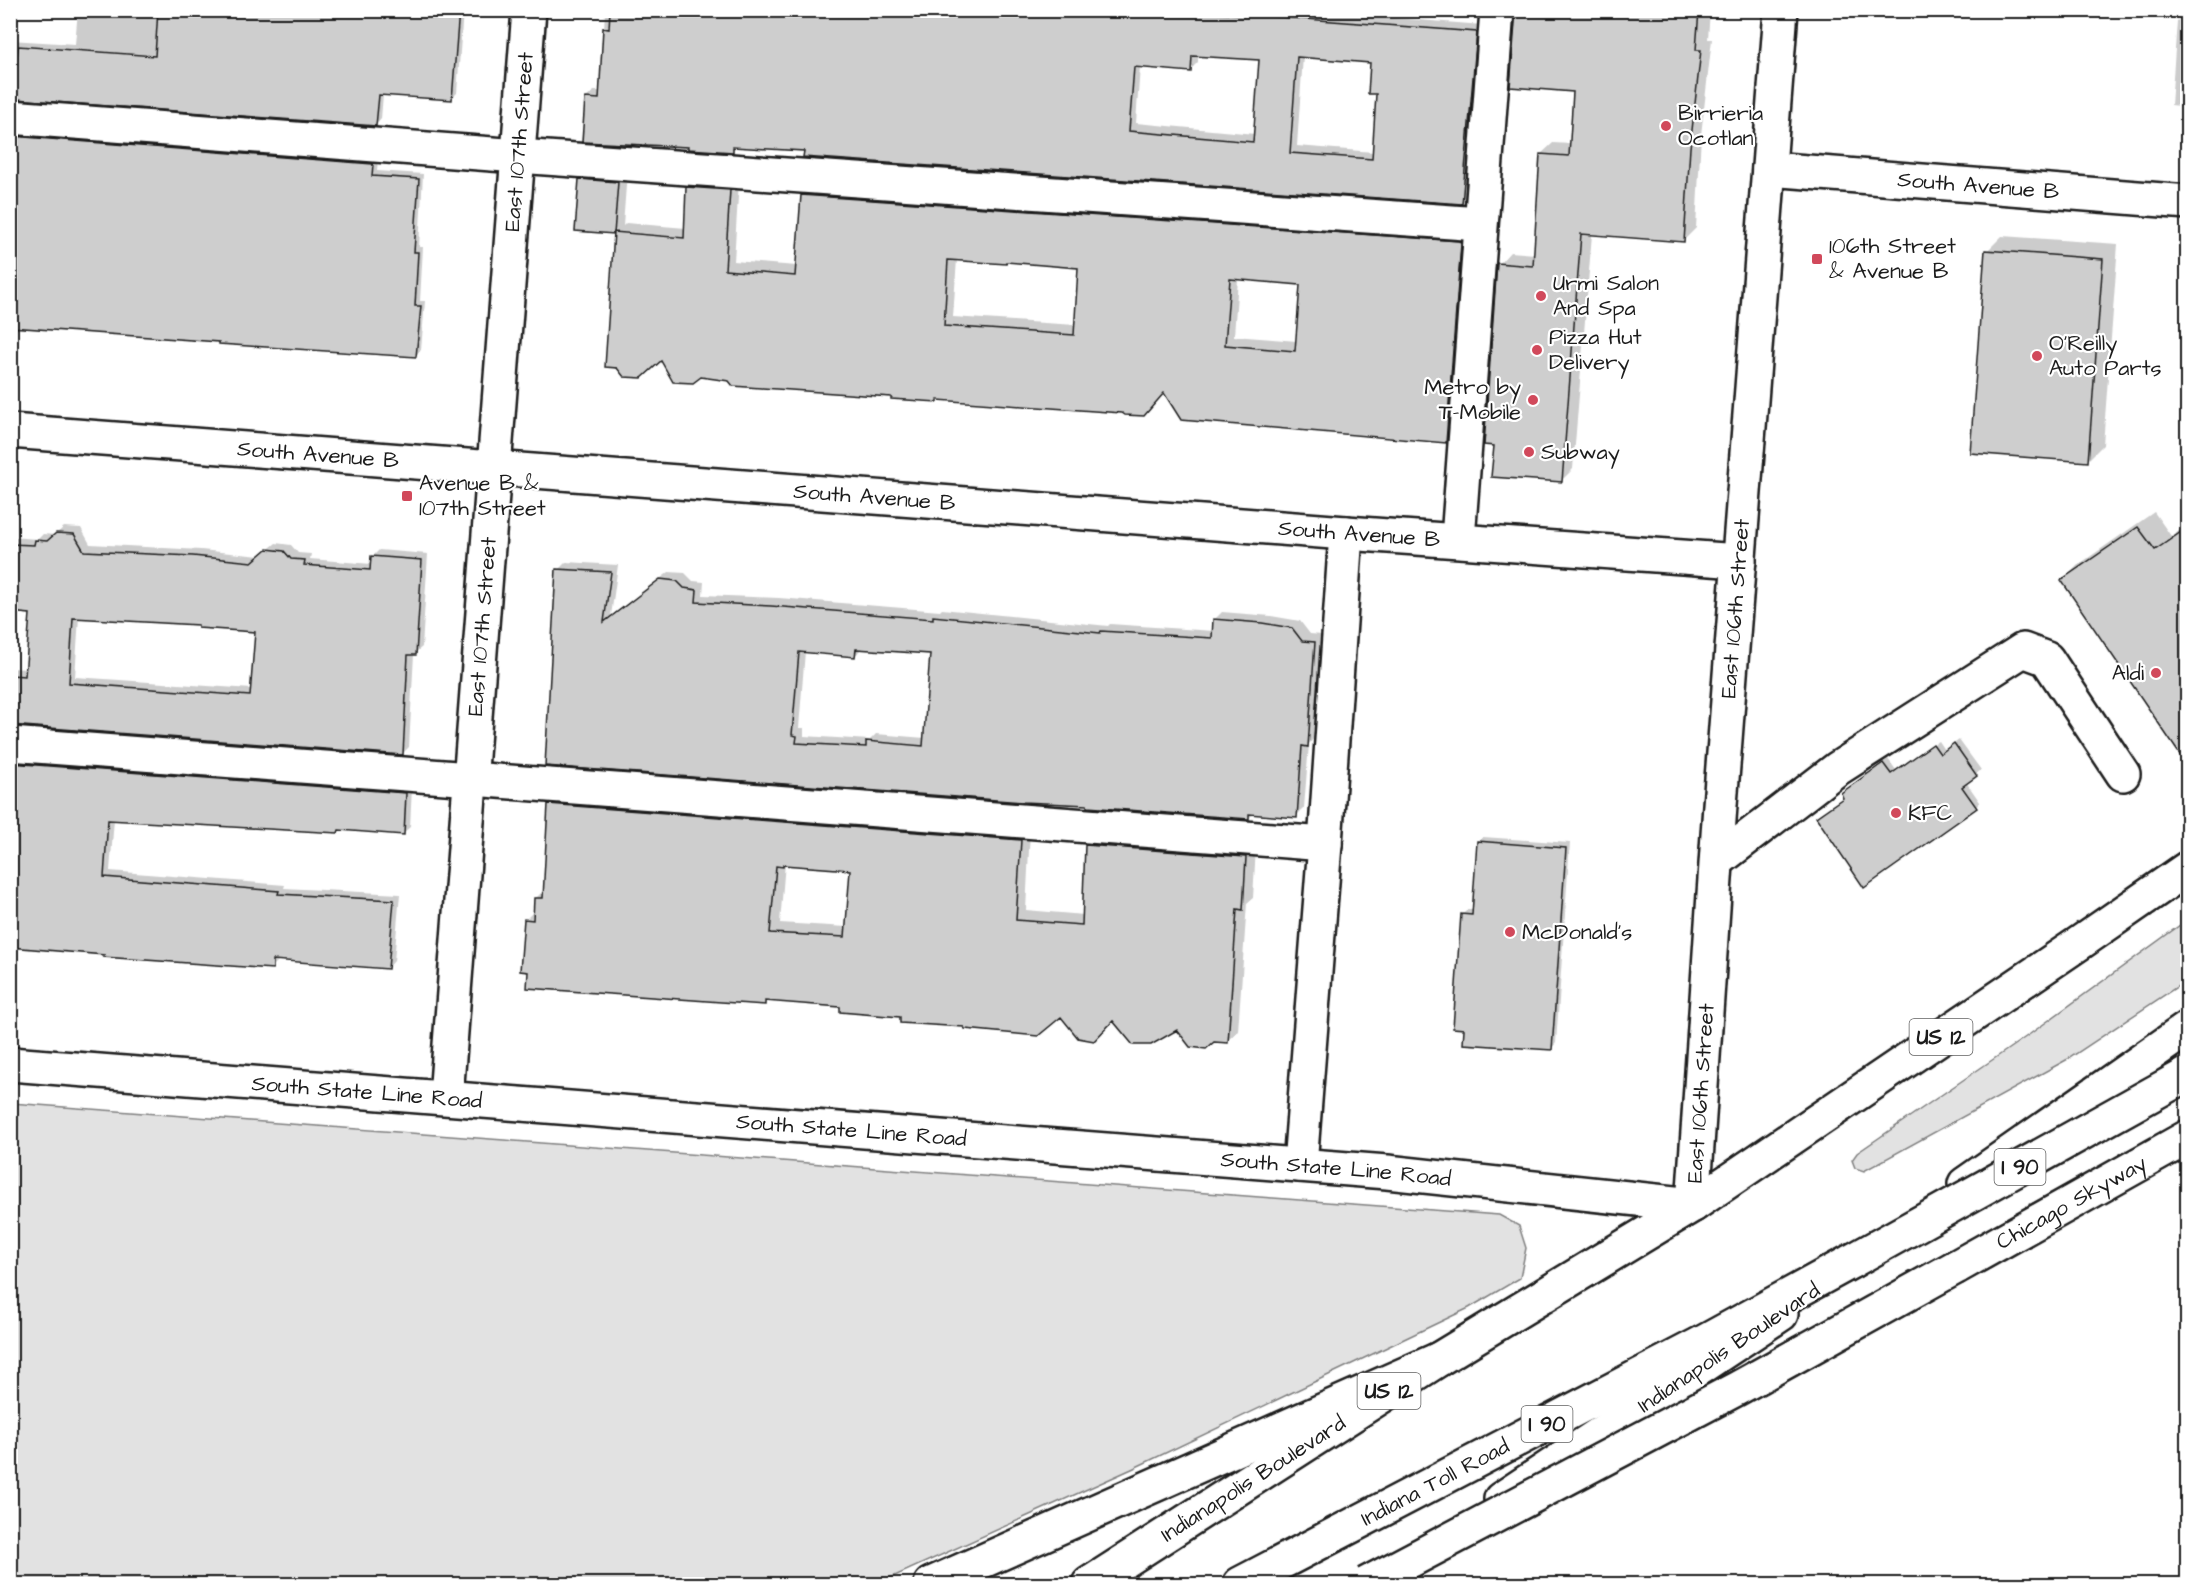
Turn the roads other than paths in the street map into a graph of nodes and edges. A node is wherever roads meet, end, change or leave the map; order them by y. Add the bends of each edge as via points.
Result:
1 (529, 10) edge
2 (1497, 10) edge
3 (1781, 10) edge
4 (10, 117) edge
5 (518, 156) junction
6 (1769, 169) junction
7 (2187, 202) edge
8 (1480, 224) junction
9 (10, 431) edge
10 (494, 467) junction
11 (1346, 532) junction
12 (1458, 539) junction
13 (1738, 561) junction
14 (10, 744) edge
15 (2123, 774) dead end
16 (470, 779) junction
17 (1325, 844) junction
18 (1717, 861) junction
19 (2187, 868) edge
20 (2187, 1028) edge
21 (10, 1064) edge
22 (2187, 1074) edge
23 (446, 1097) junction
24 (2187, 1137) edge
25 (1300, 1165) junction
26 (1694, 1205) junction
27 (1439, 1359) junction
28 (931, 1584) edge
29 (1089, 1584) edge
30 (1240, 1584) edge
31 (1366, 1584) edge
32 (1372, 1584) edge

1 - 5 main road, East 107th Street
2 - 8 main road
3 - 6 main road, East 106th Street
4 - 5 main road
5 - 8 main road
5 - 10 main road, East 107th Street
6 - 7 main road, South Avenue B
6 - 13 main road, East 106th Street
8 - 12 main road
9 - 10 main road, South Avenue B
10 - 11 main road, South Avenue B
10 - 16 main road, East 107th Street
11 - 12 main road, South Avenue B
11 - 17 main road
12 - 13 main road, South Avenue B
13 - 18 main road, East 106th Street
14 - 16 main road
15 - 18 main road via 2047,659 2023,650 1837,769
16 - 17 main road
16 - 23 main road, East 107th Street
17 - 25 main road
18 - 26 main road, East 106th Street
19 - 26 main road, US 12
20 - 32 main road, Indianapolis Boulevard via 1763,1326
21 - 23 main road, South State Line Road
22 - 30 main road, Indiana Toll Road / I 90, bridge via 1693,1348
23 - 25 main road, South State Line Road
24 - 31 main road, Chicago Skyway / I 90, bridge via 1738,1388
25 - 26 main road, South State Line Road
26 - 27 main road, Indianapolis Boulevard / US 12
27 - 28 main road
27 - 29 main road, Indianapolis Boulevard / US 12

